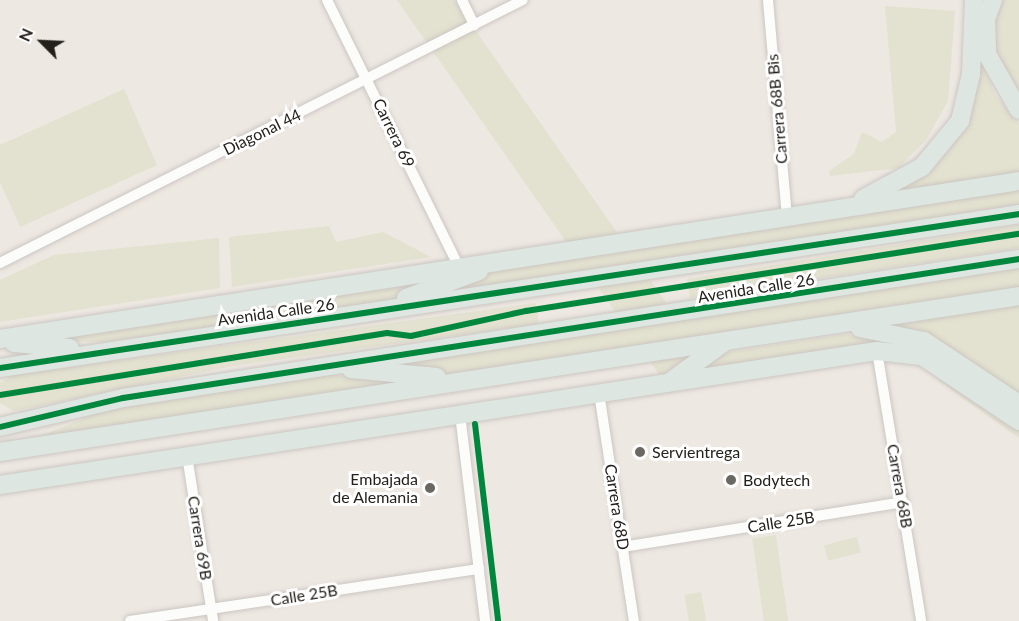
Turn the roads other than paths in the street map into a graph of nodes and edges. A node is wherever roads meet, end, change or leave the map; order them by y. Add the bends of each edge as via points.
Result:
1 (327, 0) edge
2 (462, 0) edge
3 (523, 0) edge
4 (768, 0) edge
5 (965, 0) edge
6 (974, 0) edge
7 (993, 0) edge
8 (474, 24) junction
9 (367, 79) junction
10 (1019, 110) edge
11 (1019, 181) edge
12 (845, 208) junction
13 (1019, 214) edge
14 (787, 217) junction
15 (507, 259) junction
16 (1019, 259) edge
17 (0, 263) edge
18 (459, 267) junction
19 (1019, 296) edge
20 (341, 316) junction
21 (810, 328) junction
22 (727, 339) junction
23 (0, 340) edge
24 (129, 347) junction
25 (877, 351) junction
26 (0, 368) edge
27 (301, 370) junction
28 (465, 379) junction
29 (668, 383) junction
30 (598, 393) junction
31 (1019, 404) edge
32 (83, 409) junction
33 (460, 414) junction
34 (1019, 421) edge
35 (0, 427) edge
36 (0, 445) edge
37 (0, 452) edge
38 (187, 456) junction
39 (0, 485) edge
40 (903, 502) junction
41 (623, 547) junction
42 (479, 569) junction
43 (211, 609) junction
44 (130, 621) edge
45 (213, 621) edge
46 (485, 621) edge
47 (634, 621) edge
48 (921, 621) edge

1 - 9 street, Carrera 69
2 - 8 street
3 - 8 street, Diagonal 44
4 - 14 street, Carrera 68B Bis
5 - 6 street
6 - 12 main road via 969,91 952,134 914,173
7 - 10 main road via 986,19 987,54
8 - 9 street, Diagonal 44
9 - 17 street, Diagonal 44
9 - 18 street, Carrera 69
11 - 12 main road, Avenida Calle 26
12 - 14 main road, Avenida Calle 26
13 - 20 main road, Avenida Calle 26
14 - 15 main road, Avenida Calle 26
15 - 18 main road, Avenida Calle 26
15 - 20 main road via 425,293
16 - 27 main road, Avenida Calle 26
18 - 23 main road, Avenida Calle 26
19 - 21 main road
20 - 24 main road, Avenida Calle 26
21 - 22 main road
21 - 31 main road via 903,333
22 - 28 main road
22 - 29 main road
23 - 24 main road via 77,349
24 - 26 main road, Avenida Calle 26
25 - 29 main road
25 - 34 main road via 922,356
25 - 40 street, Carrera 68B
27 - 28 main road
27 - 32 main road, Avenida Calle 26
28 - 37 main road
29 - 30 main road
30 - 33 main road
30 - 41 street, Carrera 68D
32 - 35 main road, Avenida Calle 26
32 - 36 main road
33 - 38 main road
33 - 42 street
38 - 39 main road
38 - 43 street, Carrera 69B
40 - 41 street, Calle 25B
40 - 48 street, Carrera 68B
41 - 47 street, Carrera 68D
42 - 43 street, Calle 25B
42 - 46 street
43 - 44 street, Calle 25B
43 - 45 street, Carrera 69B

